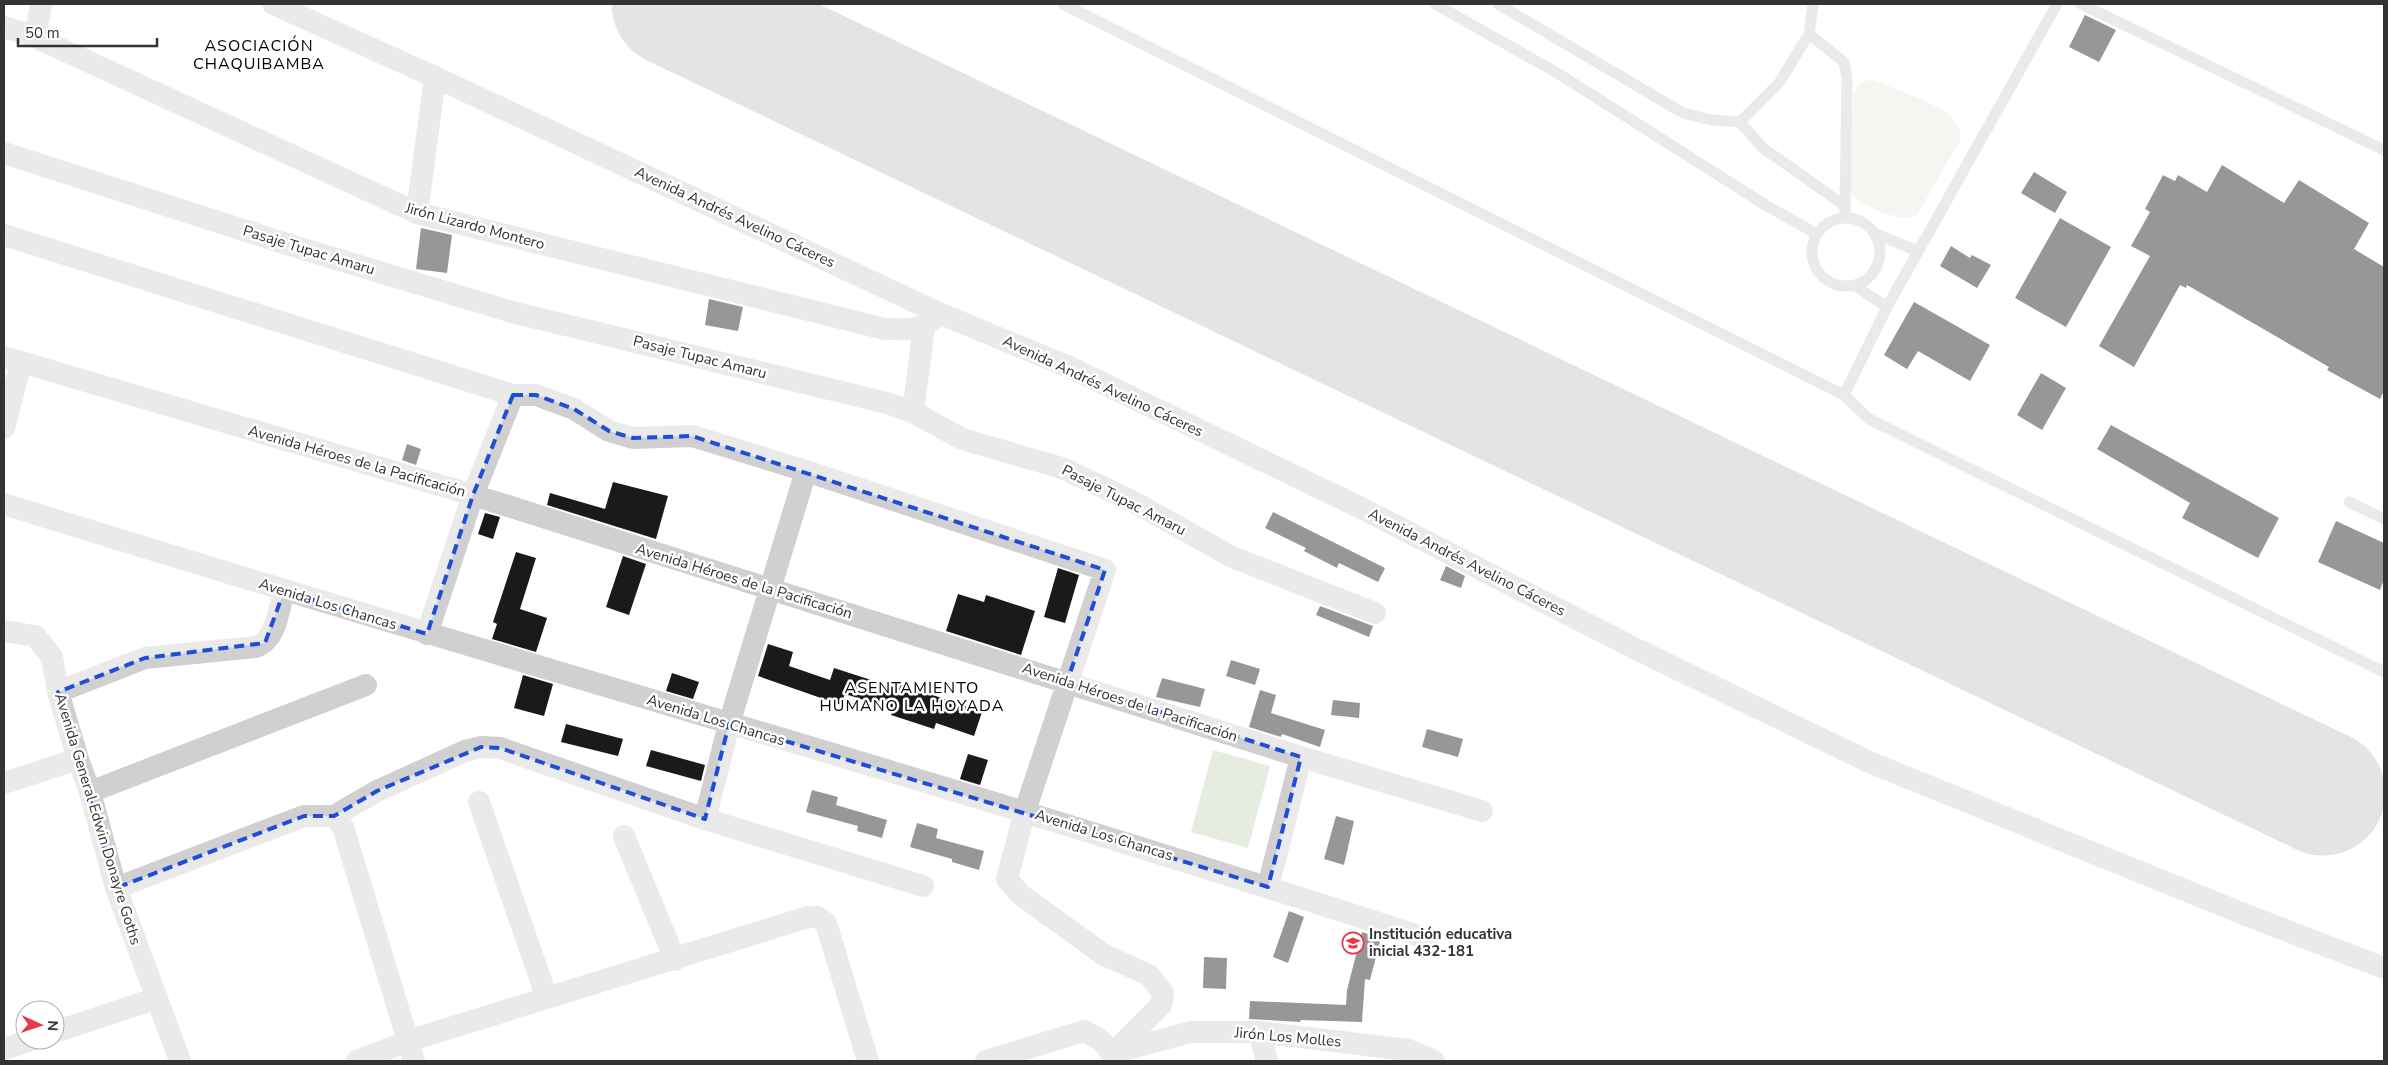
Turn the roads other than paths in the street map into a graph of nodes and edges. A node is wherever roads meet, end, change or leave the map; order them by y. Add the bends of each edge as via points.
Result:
1 (41, 4) edge
2 (273, 4) edge
3 (1063, 4) edge
4 (1435, 4) edge
5 (1498, 4) edge
6 (1813, 4) edge
7 (2057, 4) edge
8 (2081, 4) edge
9 (4, 27) edge
10 (1810, 34) junction
11 (35, 37) junction
12 (435, 77) junction
13 (1740, 122) junction
14 (2384, 150) edge
15 (4, 153) edge
16 (1845, 212) junction
17 (417, 213) junction
18 (1874, 233) junction
19 (1817, 234) junction
20 (4, 235) edge
21 (1917, 251) junction
22 (1854, 285) junction
23 (1887, 306) junction
24 (932, 320) junction
25 (13, 360) edge
26 (513, 395) junction
27 (1844, 395) junction
28 (913, 412) junction
29 (4, 428) edge
30 (806, 471) junction
31 (473, 495) junction
32 (2349, 502) dead end
33 (4, 504) edge
34 (2384, 520) edge
35 (771, 589) junction
36 (284, 591) junction
37 (1375, 613) dead end
38 (4, 631) edge
39 (427, 634) junction
40 (2384, 672) edge
41 (1067, 682) junction
42 (366, 685) dead end
43 (58, 692) junction
44 (729, 724) junction
45 (1302, 757) junction
46 (78, 759) junction
47 (4, 783) edge
48 (90, 792) junction
49 (479, 802) dead end
50 (1025, 810) junction
51 (1482, 811) dead end
52 (334, 816) junction
53 (706, 818) junction
54 (624, 836) dead end
55 (923, 886) dead end
56 (1268, 887) junction
57 (116, 888) junction
58 (1428, 938) dead end
59 (675, 960) junction
60 (2384, 968) edge
61 (157, 998) junction
62 (547, 998) junction
63 (65, 1029) edge
64 (1259, 1032) junction
65 (411, 1051) edge
66 (1410, 1055) edge
67 (1113, 1058) edge
68 (180, 1061) edge
69 (357, 1061) edge
70 (868, 1061) edge
71 (986, 1061) edge
72 (1267, 1061) edge
73 (1434, 1061) edge

1 - 11 street
2 - 12 street, Avenida Andrés Avelino Cáceres
3 - 27 lane
4 - 19 lane via 1559,74
5 - 13 lane via 1683,113 1711,120
6 - 10 lane
7 - 21 lane
8 - 14 lane
9 - 11 street, Jirón Lizardo Montero
10 - 13 lane via 1779,83
10 - 16 lane via 1844,62
11 - 17 street, Jirón Lizardo Montero
12 - 17 street
12 - 24 street, Avenida Andrés Avelino Cáceres
13 - 16 lane via 1764,148
15 - 28 street, Pasaje Tupac Amaru via 512,312
16 - 18 lane
16 - 19 lane via 1824,225
17 - 24 street, Jirón Lizardo Montero via 884,330 915,329
18 - 21 lane
18 - 22 lane via 1879,243 1878,264 1872,274
19 - 22 lane via 1812,256 1822,276 1837,284
20 - 26 street
21 - 23 lane
22 - 23 lane
23 - 27 lane
24 - 28 street
24 - 60 street, Avenida Andrés Avelino Cáceres via 1067,366 1363,508 1638,650 1869,762
25 - 29 street
25 - 31 street, Avenida Héroes de la Pacificación
26 - 30 street via 536,396 574,409 609,431 633,438 692,436
26 - 31 street
27 - 40 lane via 1869,419
28 - 37 street, Pasaje Tupac Amaru via 962,439 1062,468 1132,501 1232,557
30 - 35 street
30 - 41 street via 1105,570
31 - 35 street, Avenida Héroes de la Pacificación
31 - 39 street
32 - 34 lane
33 - 36 street, Avenida Los Chancas
35 - 41 street, Avenida Héroes de la Pacificación
35 - 44 street
36 - 39 street, Avenida Los Chancas
36 - 43 street via 266,643 256,647 145,658
38 - 43 street, Avenida General Edwin Donayre Goths via 35,636 52,657
39 - 44 street, Avenida Los Chancas
41 - 45 street, Avenida Héroes de la Pacificación
41 - 50 street
42 - 48 street
43 - 46 street, Avenida General Edwin Donayre Goths
44 - 50 street, Avenida Los Chancas
44 - 53 street
45 - 51 street, Avenida Héroes de la Pacificación
45 - 56 street
46 - 47 street
46 - 48 street, Avenida General Edwin Donayre Goths
48 - 57 street, Avenida General Edwin Donayre Goths
49 - 62 street
50 - 56 street, Avenida Los Chancas
50 - 67 street via 1007,879 1012,888 1104,955 1149,975 1163,993 1161,1004
52 - 53 street via 377,791 465,751 481,747 500,748
52 - 57 street via 304,816
52 - 65 street via 343,827
53 - 55 street
54 - 59 street
56 - 58 street, Avenida Los Chancas
57 - 61 street, Avenida General Edwin Donayre Goths
59 - 62 street
59 - 70 street via 808,917 817,917 826,923
61 - 63 street
61 - 68 street, Avenida General Edwin Donayre Goths
62 - 65 street
64 - 66 street, Jirón Los Molles
64 - 67 street, Jirón Los Molles via 1191,1032
64 - 72 street
65 - 69 street
66 - 73 street, Jirón Los Molles
67 - 71 street via 1102,1039 1084,1031

